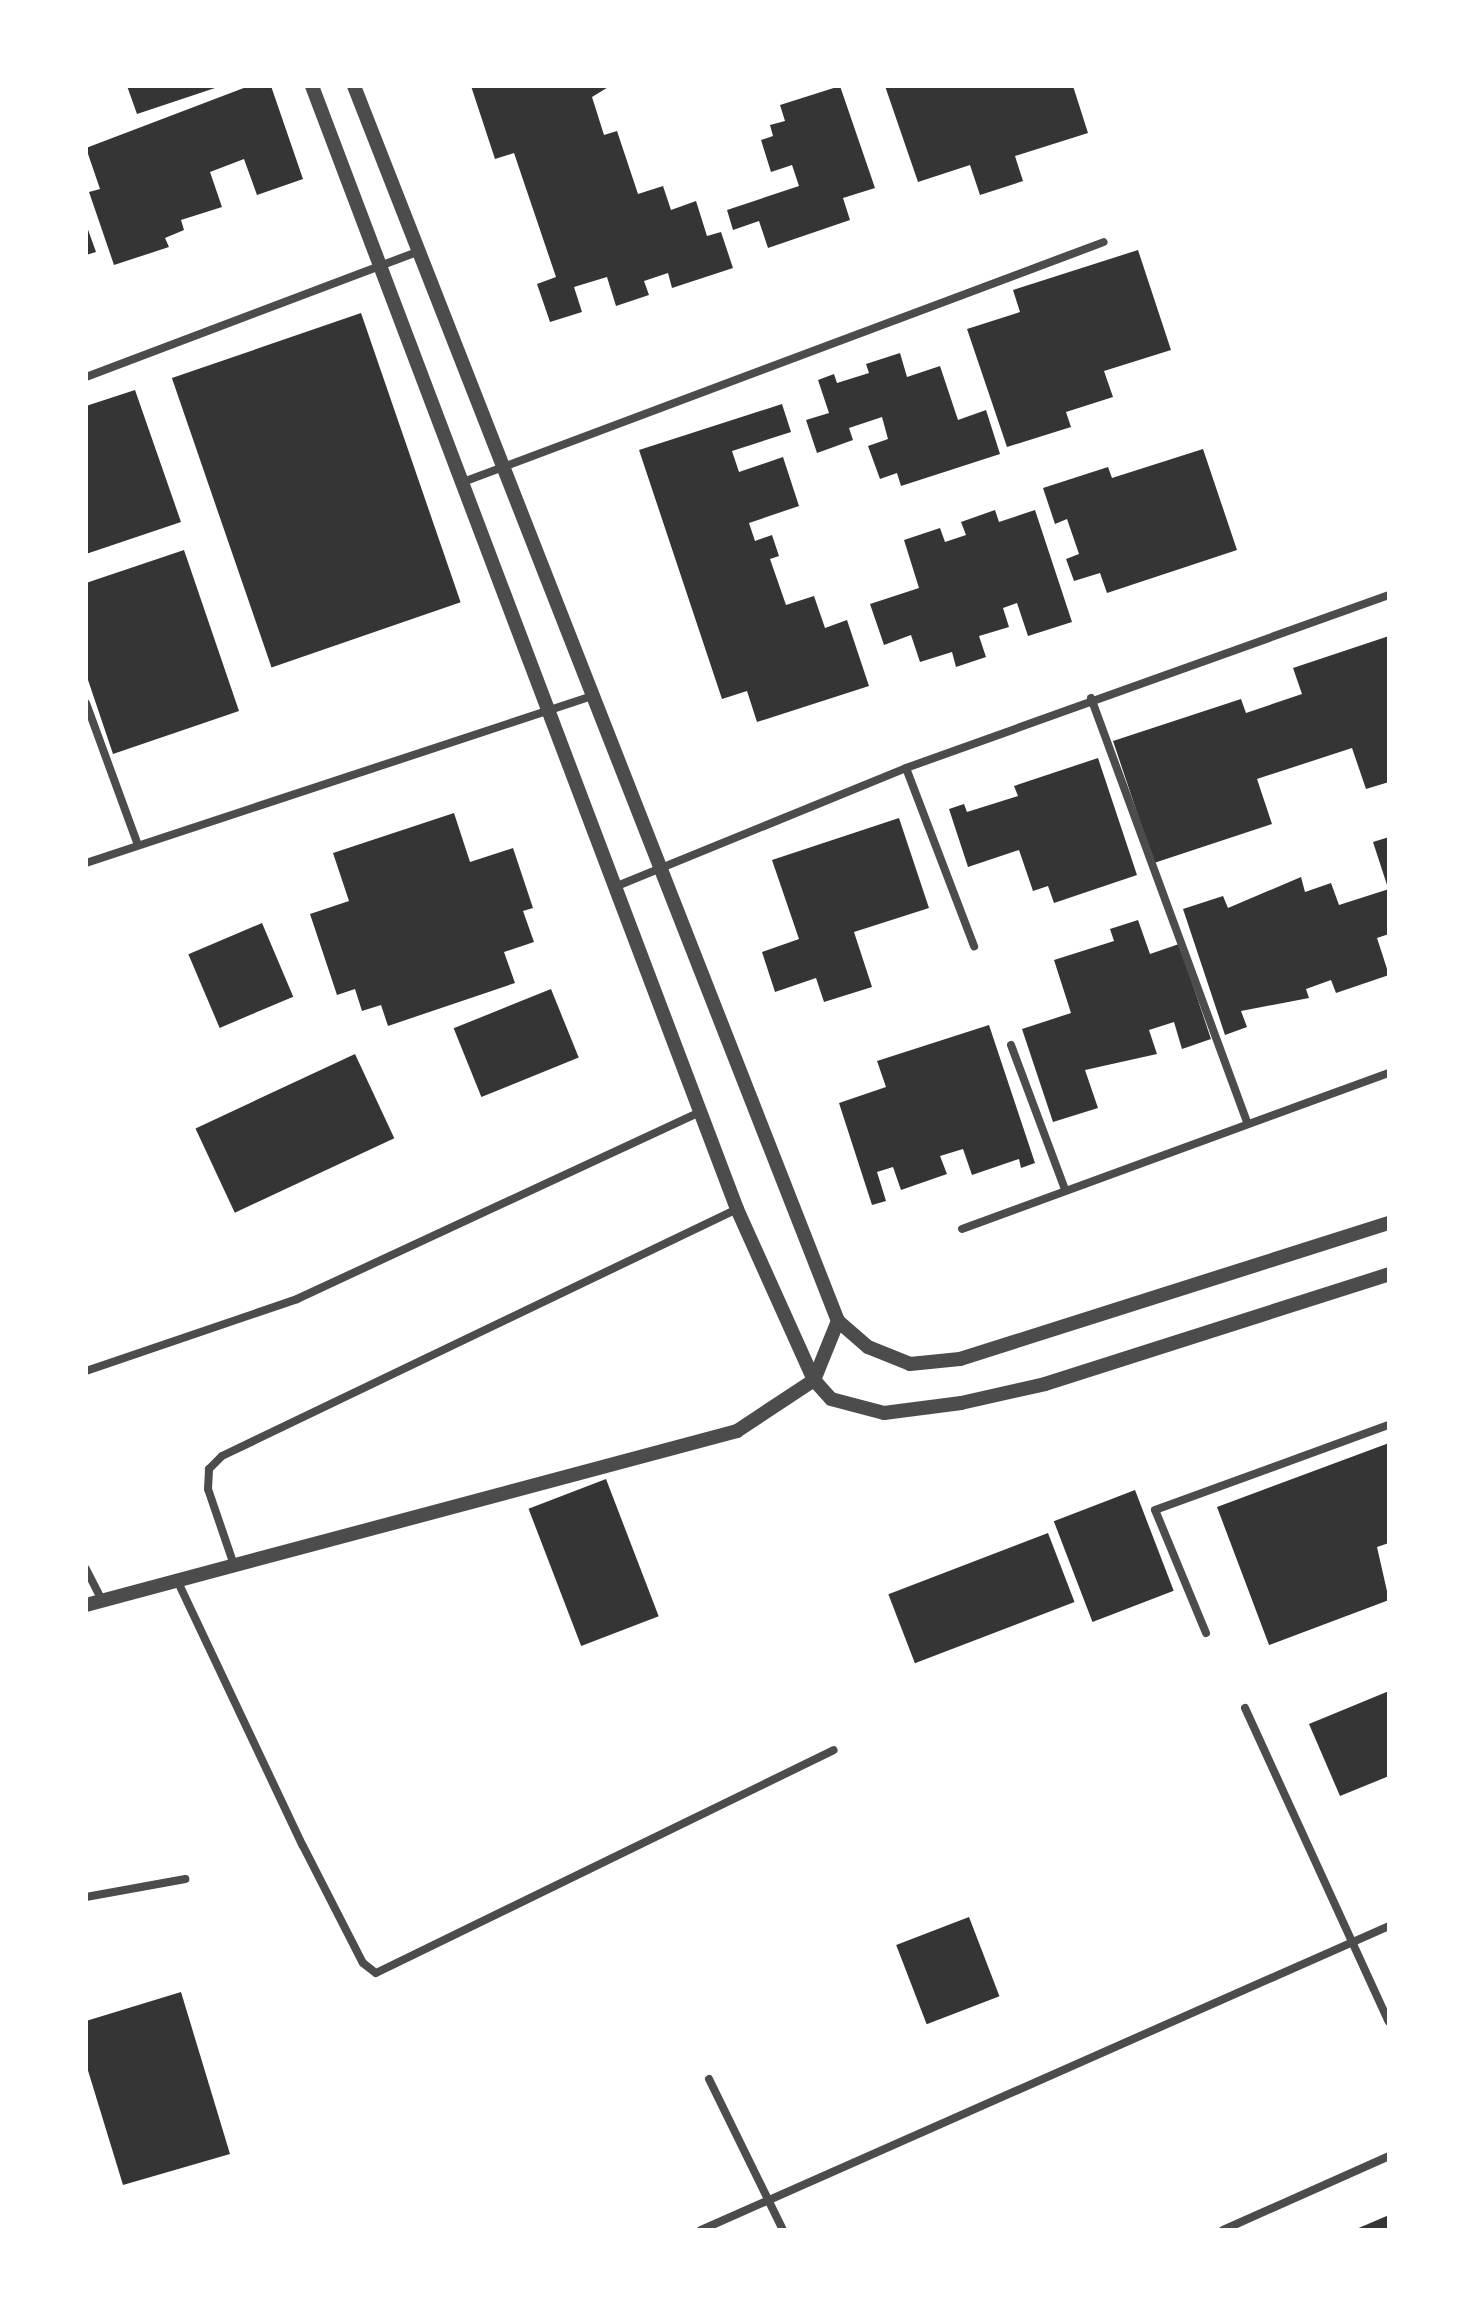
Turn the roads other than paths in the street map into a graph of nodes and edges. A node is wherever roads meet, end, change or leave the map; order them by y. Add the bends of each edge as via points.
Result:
1 (312, 86) edge
2 (354, 86) edge
3 (1104, 242) dead end
4 (419, 251) junction
5 (381, 266) junction
6 (86, 377) edge
7 (503, 466) junction
8 (463, 482) junction
9 (1389, 595) edge
10 (592, 696) junction
11 (1091, 698) junction
12 (86, 703) edge
13 (550, 709) junction
14 (906, 768) junction
15 (138, 845) junction
16 (86, 863) edge
17 (663, 867) junction
18 (617, 886) junction
19 (974, 946) dead end
20 (1011, 1045) dead end
21 (1389, 1073) edge
22 (702, 1111) junction
23 (1246, 1120) junction
24 (1064, 1187) junction
25 (737, 1209) junction
26 (1389, 1223) edge
27 (962, 1229) dead end
28 (1389, 1274) edge
29 (838, 1321) junction
30 (86, 1371) edge
31 (814, 1380) junction
32 (1389, 1425) edge
33 (234, 1565) junction
34 (86, 1569) edge
35 (177, 1580) junction
36 (102, 1600) junction
37 (86, 1605) edge
38 (1206, 1633) dead end
39 (1245, 1708) dead end
40 (834, 1750) dead end
41 (185, 1879) dead end
42 (86, 1897) edge
43 (1389, 1926) edge
44 (1352, 1942) junction
45 (1389, 2022) edge
46 (709, 2079) dead end
47 (1389, 2156) edge
48 (769, 2201) junction
49 (701, 2230) edge
50 (783, 2230) edge
51 (1223, 2230) edge

1 - 5 street
2 - 4 street
3 - 7 street
4 - 5 street
4 - 7 street
5 - 6 street
5 - 8 street
7 - 8 street
7 - 10 street
8 - 13 street
9 - 11 street
10 - 13 street
10 - 17 street
11 - 14 street
11 - 23 street
12 - 15 street
13 - 15 street
13 - 18 street
14 - 17 street
14 - 19 street
15 - 16 street
17 - 18 street
17 - 29 street
18 - 22 street
20 - 24 street
21 - 23 street
22 - 25 street
22 - 30 street via 297,1299
23 - 24 street
24 - 27 street
25 - 31 street
25 - 33 street via 222,1456 209,1469 208,1489
26 - 29 street via 960,1359 910,1364 868,1347
28 - 31 street via 1045,1384 961,1403 884,1413 831,1399
29 - 31 street
31 - 33 street via 737,1431
32 - 38 street via 1155,1510
33 - 35 street
34 - 36 street
35 - 36 street
35 - 40 street via 303,1846 363,1963 376,1973
36 - 37 street
39 - 44 street
41 - 42 street
43 - 44 street
44 - 45 street
44 - 48 street
46 - 48 street
47 - 51 street
48 - 49 street
48 - 50 street

